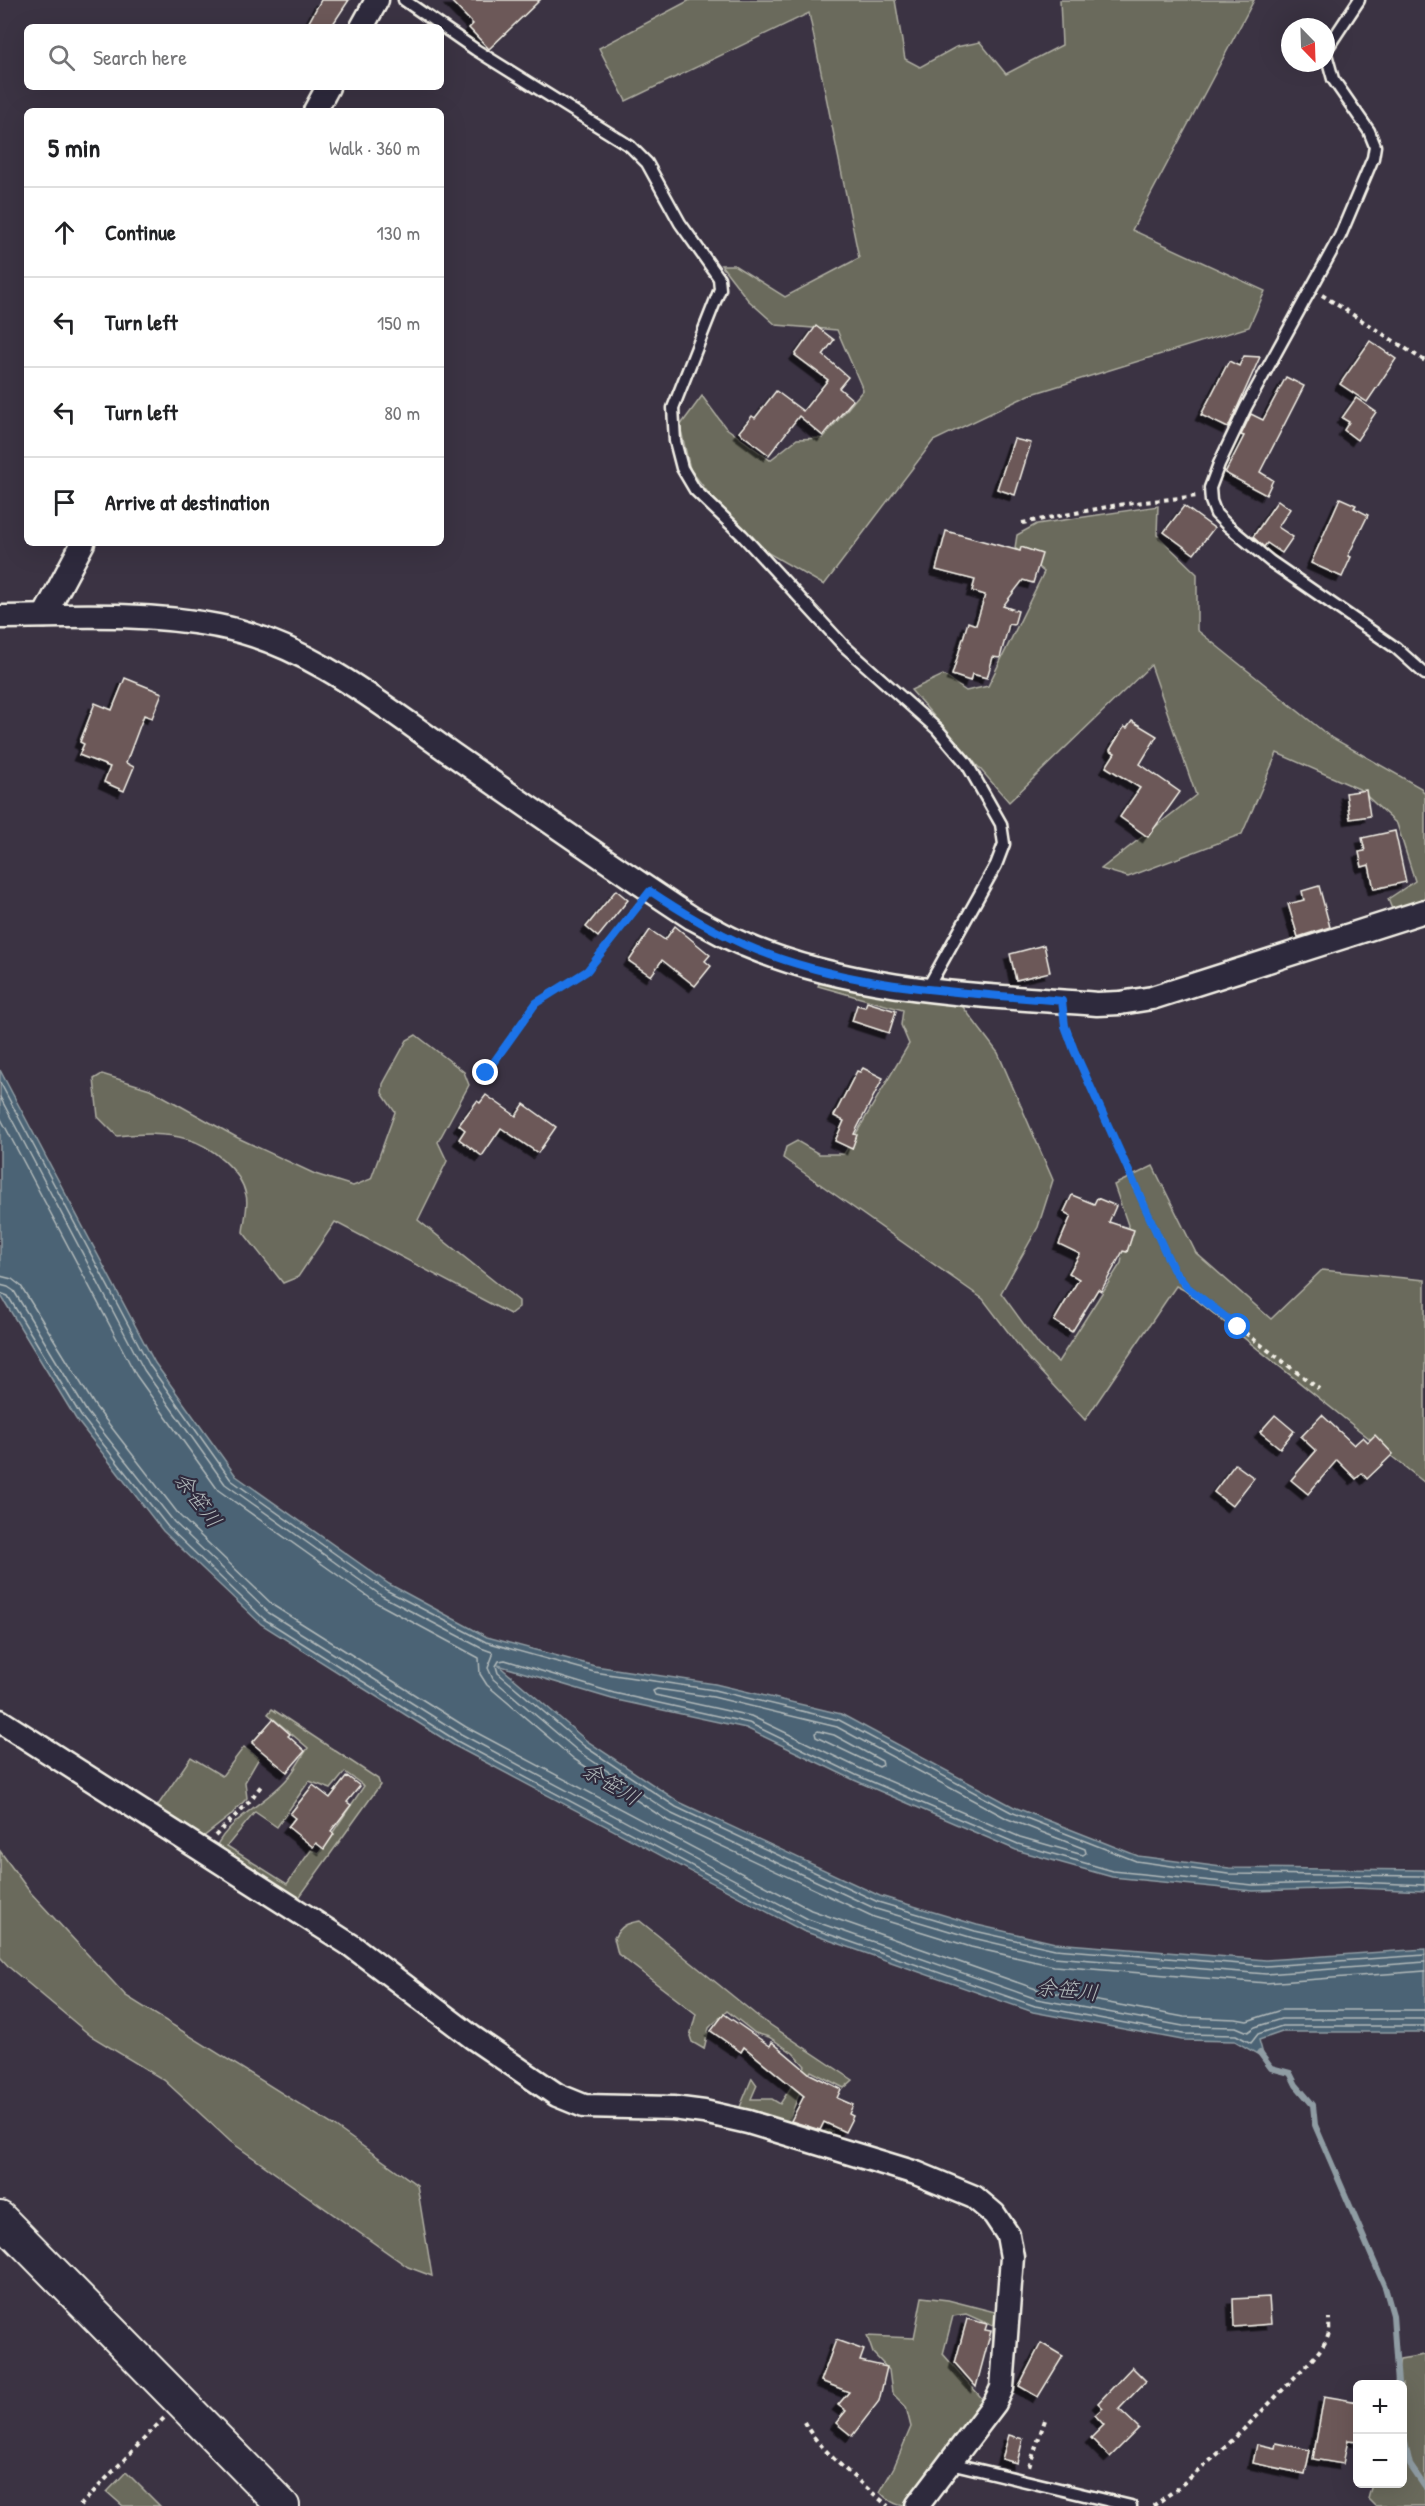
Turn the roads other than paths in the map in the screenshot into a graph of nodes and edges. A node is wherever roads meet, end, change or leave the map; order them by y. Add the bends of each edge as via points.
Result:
1 (377, 0) edge
2 (404, 0) edge
3 (1359, 0) edge
4 (364, 24) edge
5 (439, 24) edge
6 (444, 28) edge
7 (1335, 38) edge
8 (1331, 72) edge
9 (326, 90) edge
10 (317, 108) edge
11 (81, 546) edge
12 (44, 616) junction
13 (0, 617) edge
14 (1425, 674) edge
15 (1425, 911) edge
16 (927, 990) junction
17 (0, 1721) edge
18 (0, 2218) edge
19 (949, 2463) junction
20 (283, 2506) edge
21 (917, 2506) edge
22 (1131, 2506) edge

1 - 4 street
2 - 5 lane
3 - 7 lane
6 - 16 lane via 630,146 647,163 680,223 718,278 720,289 673,408 682,468 695,490 844,645 937,729 967,764 1001,824 1004,844 996,865
8 - 14 lane via 1375,146 1365,180 1340,236 1246,407 1219,464 1211,495 1216,514 1228,526 1270,561 1396,648
9 - 10 street
11 - 12 street
12 - 13 street
12 - 16 street via 158,619 219,626 274,643 328,670 382,705 692,918 746,946 809,967
15 - 16 street via 1152,998 1120,1003 1062,1001
17 - 19 street via 352,1946 472,2037 557,2095 584,2106 673,2108 748,2122 916,2173 974,2197 994,2214 1008,2235 1012,2257 1002,2388
18 - 20 street
19 - 21 street
19 - 22 lane

